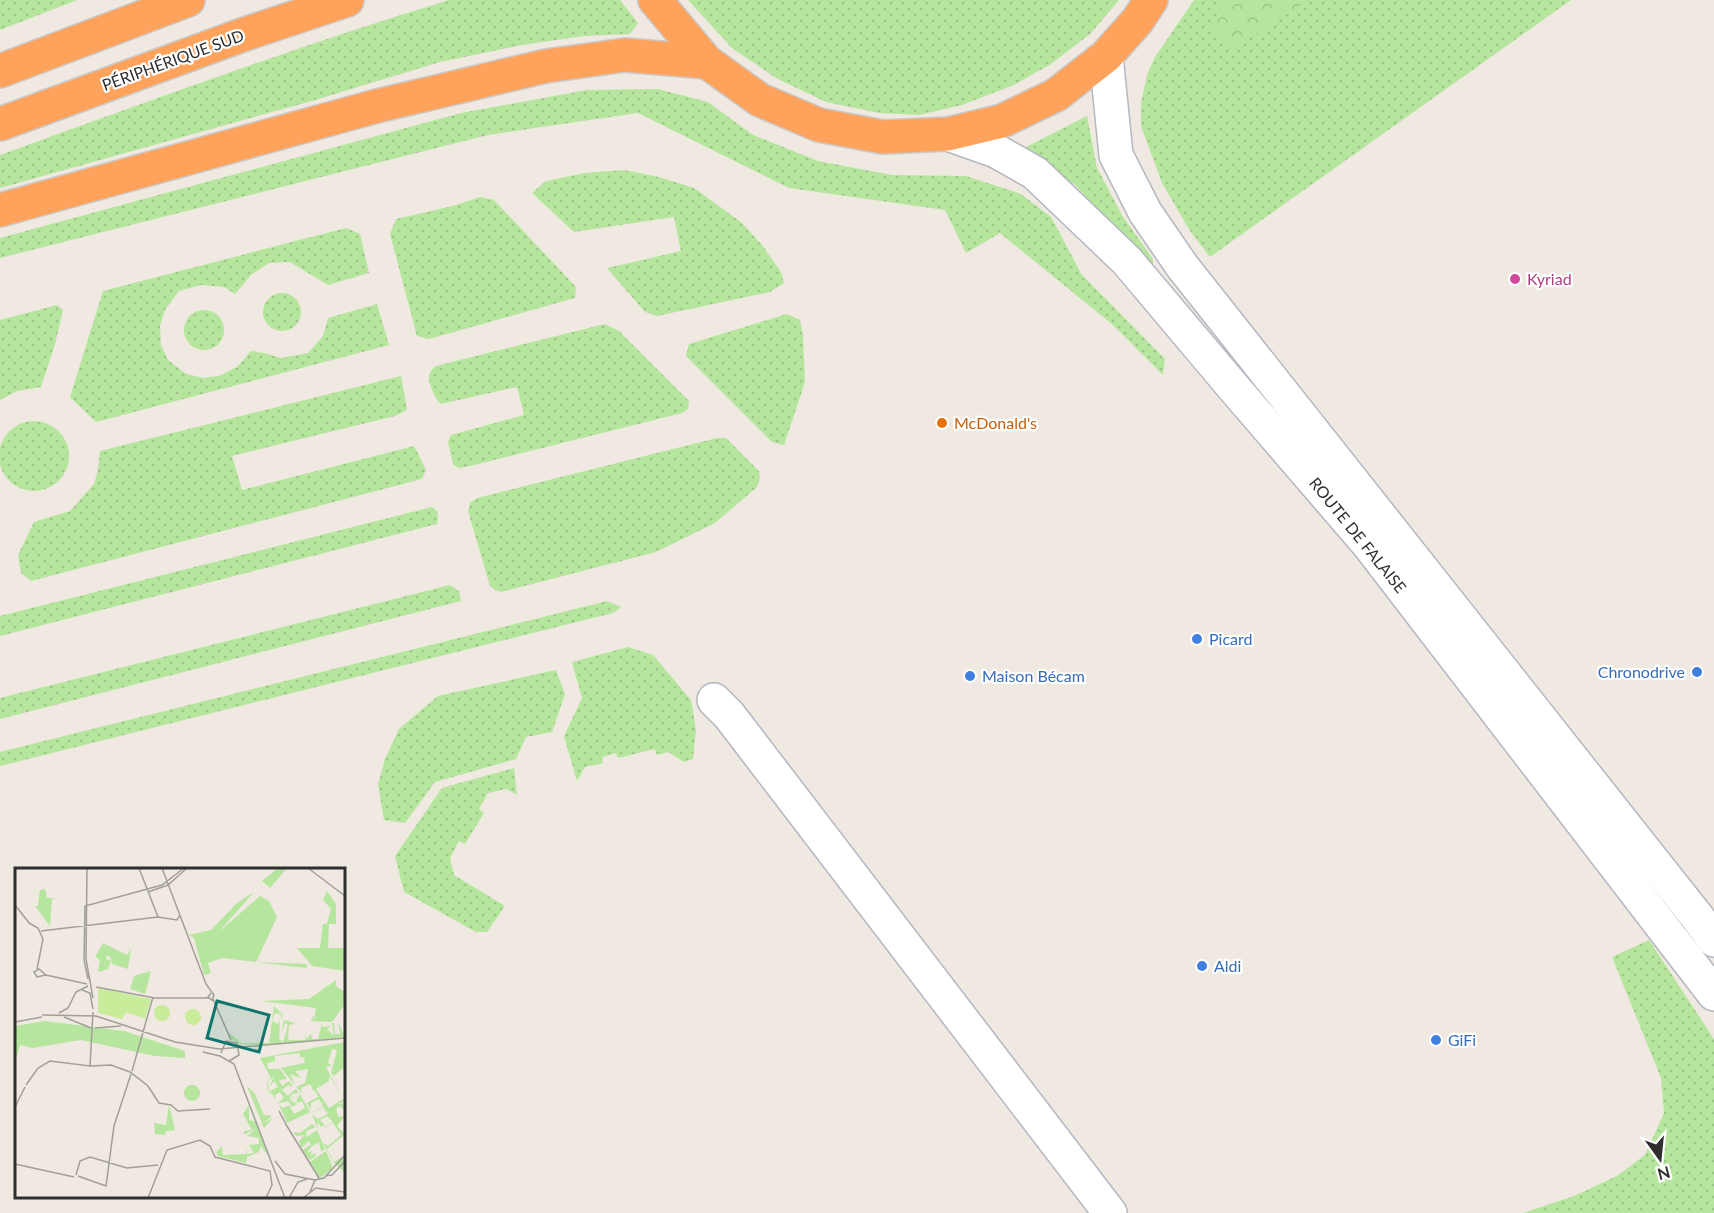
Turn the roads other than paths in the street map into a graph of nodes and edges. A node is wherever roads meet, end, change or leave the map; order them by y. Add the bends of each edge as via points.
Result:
1 (188, 0) edge
2 (347, 0) edge
3 (655, 0) edge
4 (1151, 0) edge
5 (1106, 56) junction
6 (707, 62) junction
7 (0, 71) edge
8 (0, 124) edge
9 (948, 134) junction
10 (0, 210) edge
11 (714, 700) dead end
12 (1714, 940) edge
13 (1714, 994) edge
14 (1110, 1213) edge

1 - 7 highway
2 - 8 highway, PÉRIPHÉRIQUE SUD
3 - 6 highway
4 - 5 highway
5 - 9 highway via 1056,95 1002,121
5 - 12 main road, ROUTE DE FALAISE via 1116,155 1145,212 1182,266
6 - 9 highway via 760,100 819,125 883,137
6 - 10 highway via 625,55 546,66 377,106
9 - 13 main road, ROUTE DE FALAISE via 996,151 1035,173 1128,261 1369,546
11 - 14 main road

